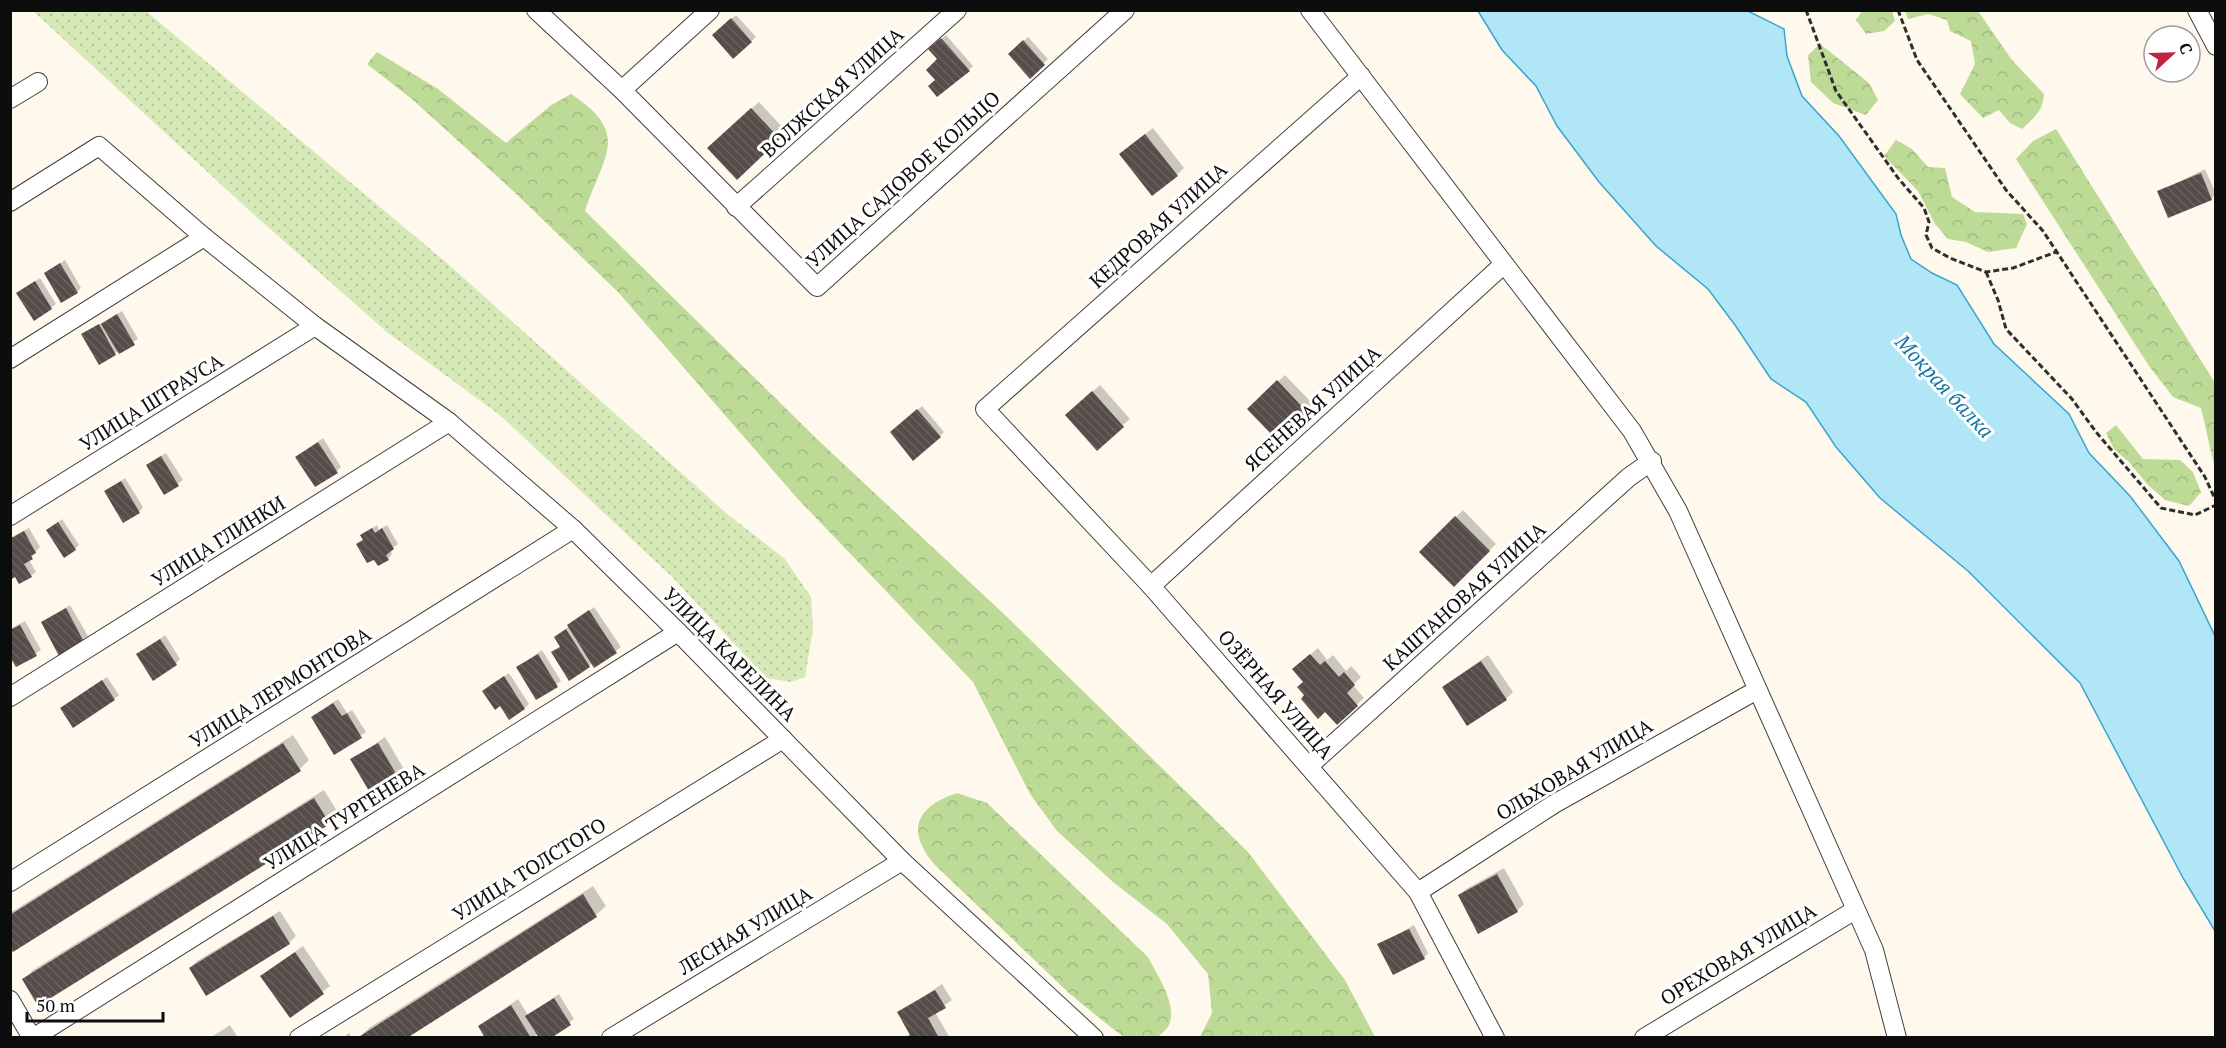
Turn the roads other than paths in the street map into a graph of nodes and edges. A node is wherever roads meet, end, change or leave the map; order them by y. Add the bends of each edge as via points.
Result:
1 (536, 10) edge
2 (710, 10) edge
3 (957, 10) edge
4 (1125, 10) edge
5 (1310, 10) edge
6 (2197, 10) edge
7 (2216, 46) edge
8 (1361, 76) junction
9 (38, 82) dead end
10 (622, 90) junction
11 (10, 99) edge
12 (10, 202) edge
13 (736, 207) junction
14 (204, 237) junction
15 (1504, 264) junction
16 (315, 326) junction
17 (10, 360) edge
18 (985, 409) joint
19 (448, 422) junction
20 (1652, 461) junction
21 (10, 516) edge
22 (573, 530) junction
23 (1151, 586) junction
24 (678, 632) junction
25 (1758, 690) junction
26 (10, 697) edge
27 (783, 739) junction
28 (1309, 766) junction
29 (902, 861) junction
30 (10, 882) edge
31 (1418, 892) junction
32 (1856, 910) junction
33 (10, 1000) edge
34 (32, 1038) edge
35 (299, 1038) edge
36 (611, 1038) edge
37 (1094, 1038) edge
38 (1495, 1038) edge
39 (1644, 1038) edge
40 (1897, 1038) edge

1 - 10 street, УЛИЦА САДОВОЕ КОЛЬЦО
2 - 10 street
3 - 13 street, ВОЛЖСКАЯ УЛИЦА
4 - 13 street, УЛИЦА САДОВОЕ КОЛЬЦО via 816,287
5 - 8 street
6 - 7 street
8 - 15 street
8 - 18 street, КЕДРОВАЯ УЛИЦА
9 - 11 street
10 - 13 street, УЛИЦА САДОВОЕ КОЛЬЦО
12 - 14 street, УЛИЦА КАРЕЛИНА via 99,146
14 - 16 street, УЛИЦА КАРЕЛИНА
14 - 17 street
15 - 20 street
15 - 23 street, ЯСЕНЕВАЯ УЛИЦА
16 - 19 street, УЛИЦА КАРЕЛИНА
16 - 21 street, УЛИЦА ШТРАУСА
18 - 23 street, ОЗЁРНАЯ УЛИЦА
19 - 22 street, УЛИЦА КАРЕЛИНА
19 - 26 street, УЛИЦА ГЛИНКИ
20 - 25 street
20 - 28 street, КАШТАНОВАЯ УЛИЦА via 1629,477
22 - 24 street, УЛИЦА КАРЕЛИНА
22 - 30 street, УЛИЦА ЛЕРМОНТОВА
23 - 28 street, ОЗЁРНАЯ УЛИЦА
24 - 27 street, УЛИЦА КАРЕЛИНА
24 - 34 street, УЛИЦА ТУРГЕНЕВА
25 - 31 street, ОЛЬХОВАЯ УЛИЦА via 1554,804
25 - 32 street
27 - 29 street, УЛИЦА КАРЕЛИНА
27 - 35 street, УЛИЦА ТОЛСТОГО
28 - 31 street, ОЗЁРНАЯ УЛИЦА
29 - 36 street, ЛЕСНАЯ УЛИЦА
29 - 37 street, УЛИЦА КАРЕЛИНА
31 - 38 street, ОЗЁРНАЯ УЛИЦА
32 - 39 street, ОРЕХОВАЯ УЛИЦА
32 - 40 street via 1874,950
33 - 34 street

